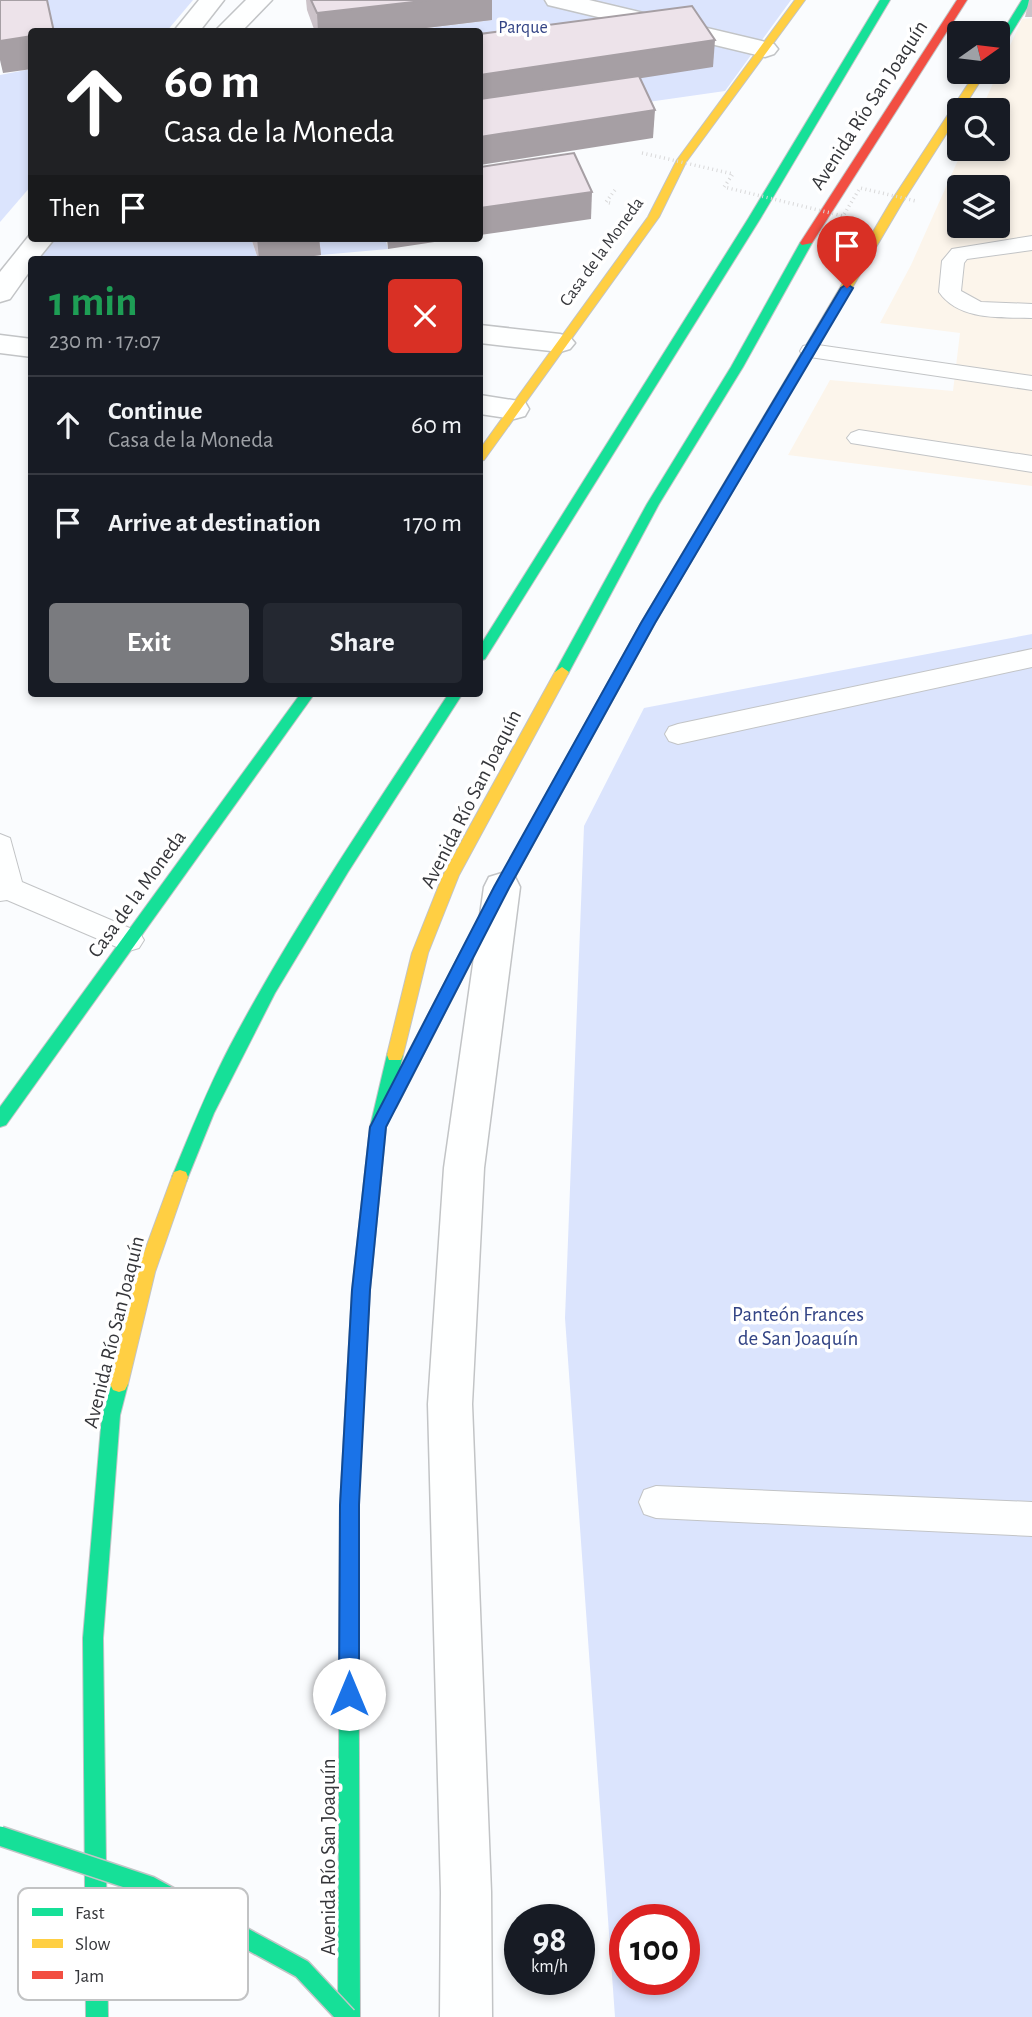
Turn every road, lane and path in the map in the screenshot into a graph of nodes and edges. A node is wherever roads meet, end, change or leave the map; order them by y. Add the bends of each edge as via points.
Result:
1 (212, 0) edge
2 (260, 0) edge
3 (557, 0) edge
4 (800, 0) edge
5 (885, 0) edge
6 (962, 0) edge
7 (1027, 0) edge
8 (1010, 27) edge
9 (188, 28) edge
10 (230, 28) edge
11 (765, 49) junction
12 (973, 84) edge
13 (642, 153) edge
14 (916, 201) dead end
15 (36, 243) edge
16 (1032, 243) edge
17 (10, 285) edge
18 (1032, 311) edge
19 (483, 334) edge
20 (560, 343) junction
21 (0, 344) edge
22 (28, 348) edge
23 (811, 351) junction
24 (1032, 383) edge
25 (483, 405) edge
26 (514, 409) junction
27 (859, 438) dead end
28 (483, 453) edge
29 (1032, 464) edge
30 (483, 651) edge
31 (1032, 658) edge
32 (305, 697) edge
33 (453, 697) edge
34 (678, 734) dead end
35 (0, 845) edge
36 (502, 887) junction
37 (5, 889) edge
38 (129, 940) junction
39 (0, 1120) edge
40 (378, 1127) junction
41 (656, 1502) dead end
42 (1032, 1519) edge
43 (0, 1836) edge
44 (96, 1888) edge
45 (154, 1888) edge
46 (248, 1940) edge
47 (348, 2017) edge
48 (466, 2017) edge

1 - 9 street
2 - 10 street
3 - 11 street
4 - 11 main road, Casa de la Moneda
5 - 30 main road, Avenida Río San Joaquín via 754,219
6 - 40 main road, Avenida Río San Joaquín via 810,236 653,504 451,875 420,953
7 - 8 main road
11 - 20 main road, Casa de la Moneda via 681,162 653,217
12 - 23 main road via 896,203
13 - 14 path, bridge via 733,174 724,187 843,216 860,188
15 - 17 street
16 - 18 lane via 960,254 953,261 950,292 972,308
19 - 20 street
20 - 26 main road, Casa de la Moneda
21 - 22 street
23 - 24 lane
23 - 36 main road via 648,623
25 - 26 street
26 - 28 main road, Casa de la Moneda
27 - 29 lane
31 - 34 lane
32 - 38 main road, Casa de la Moneda
33 - 44 main road, Avenida Río San Joaquín via 264,996 198,1126 146,1272 111,1415 93,1638
35 - 37 lane
36 - 40 main road
36 - 48 street via 464,1168 450,1404
37 - 38 lane
38 - 39 main road, Casa de la Moneda
40 - 47 main road, Avenida Río San Joaquín via 361,1290 349,1505
41 - 42 lane
43 - 45 main road, bridge
46 - 47 main road, bridge via 302,1969

